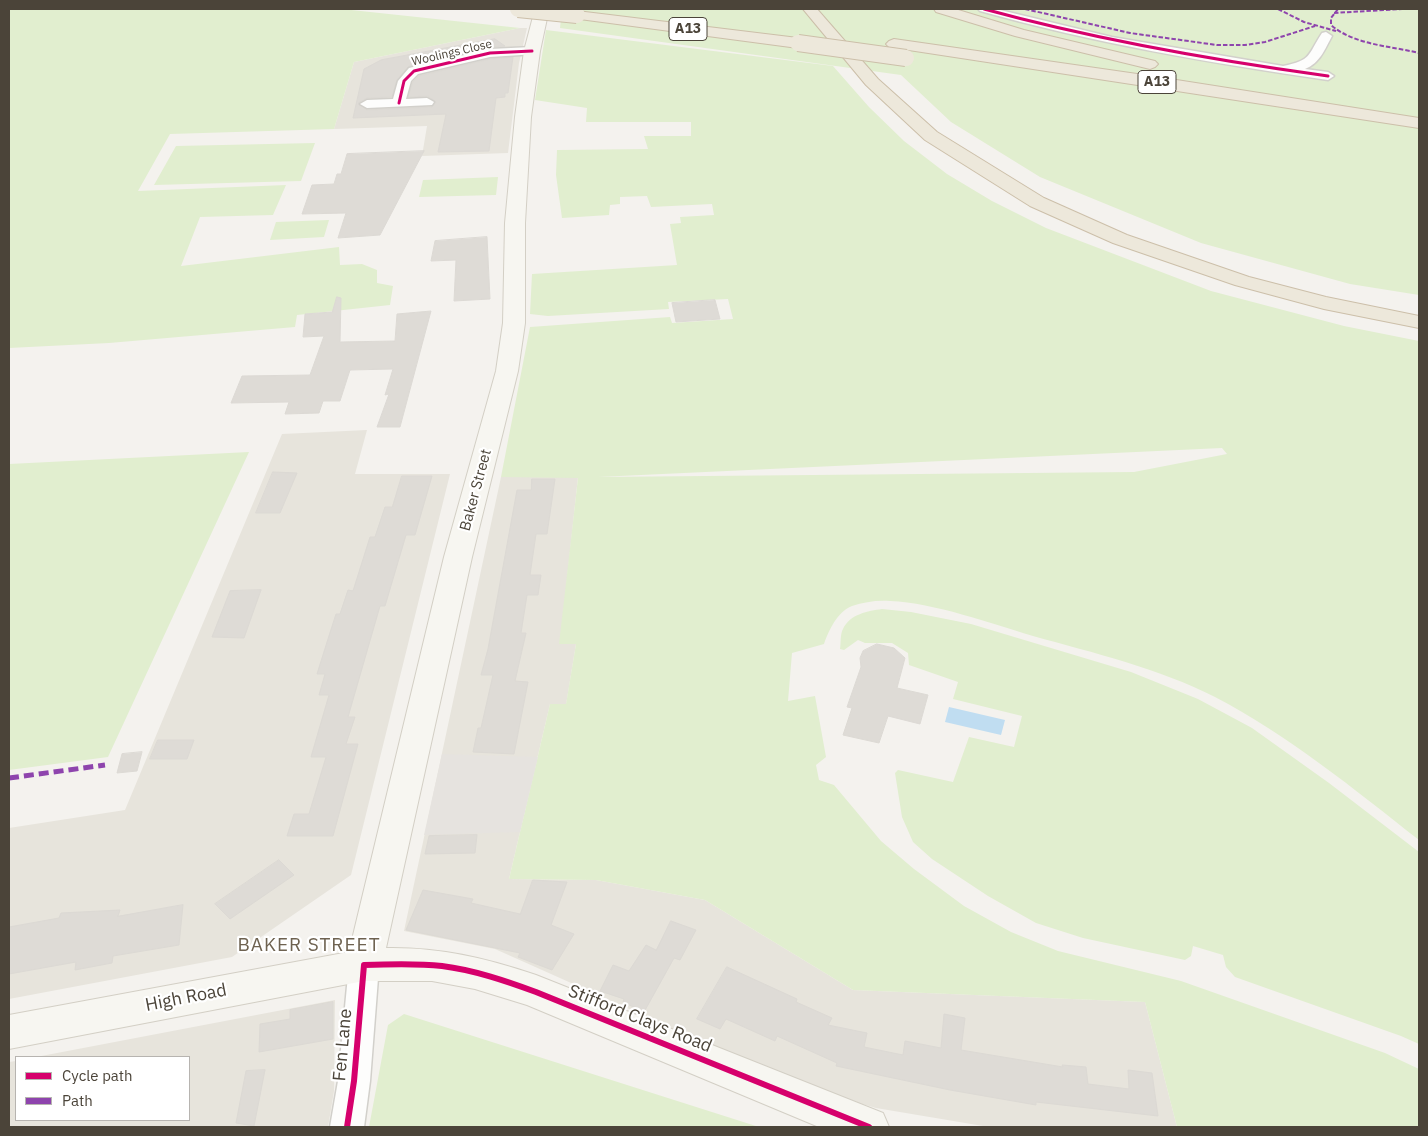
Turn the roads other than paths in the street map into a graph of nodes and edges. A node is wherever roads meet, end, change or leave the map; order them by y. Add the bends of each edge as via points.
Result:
1 (518, 9) edge
2 (542, 9) edge
3 (607, 9) edge
4 (810, 9) edge
5 (826, 9) edge
6 (942, 9) edge
7 (984, 9) edge
8 (1326, 36) dead end
9 (532, 51) junction
10 (1164, 67) dead end
11 (1279, 69) junction
12 (1188, 71) dead end
13 (1328, 76) dead end
14 (1178, 97) junction
15 (427, 102) dead end
16 (399, 103) junction
17 (367, 104) dead end
18 (1419, 112) edge
19 (1419, 123) edge
20 (1352, 129) dead end
21 (1419, 136) edge
22 (1320, 284) dead end
23 (1366, 294) dead end
24 (1393, 299) dead end
25 (1419, 322) edge
26 (364, 965) junction
27 (9, 1032) edge
28 (347, 1127) edge
29 (869, 1127) edge

1 - 14 highway, A13, bridge via 798,43
2 - 9 main road, Baker Street
3 - 19 highway, A13 via 894,44
4 - 25 highway via 872,82 930,136 1037,202 1120,239 1242,281 1324,303
5 - 22 highway via 879,68 925,112 965,143 1021,176 1082,207 1170,241
6 - 10 highway via 1035,37
7 - 11 street via 1082,35
8 - 11 street via 1311,63 1301,68
9 - 16 street, Woolings Close via 490,53 414,71 403,80
9 - 26 main road, Baker Street via 520,149 514,323 507,371 458,556
11 - 13 street
12 - 18 highway
14 - 20 highway
14 - 21 highway, A13
15 - 16 street
16 - 17 street
23 - 24 highway
26 - 27 main road, High Road
26 - 28 street, Fen Lane
26 - 29 main road, Stifford Clays Road via 414,963 454,968 499,980 567,1003

